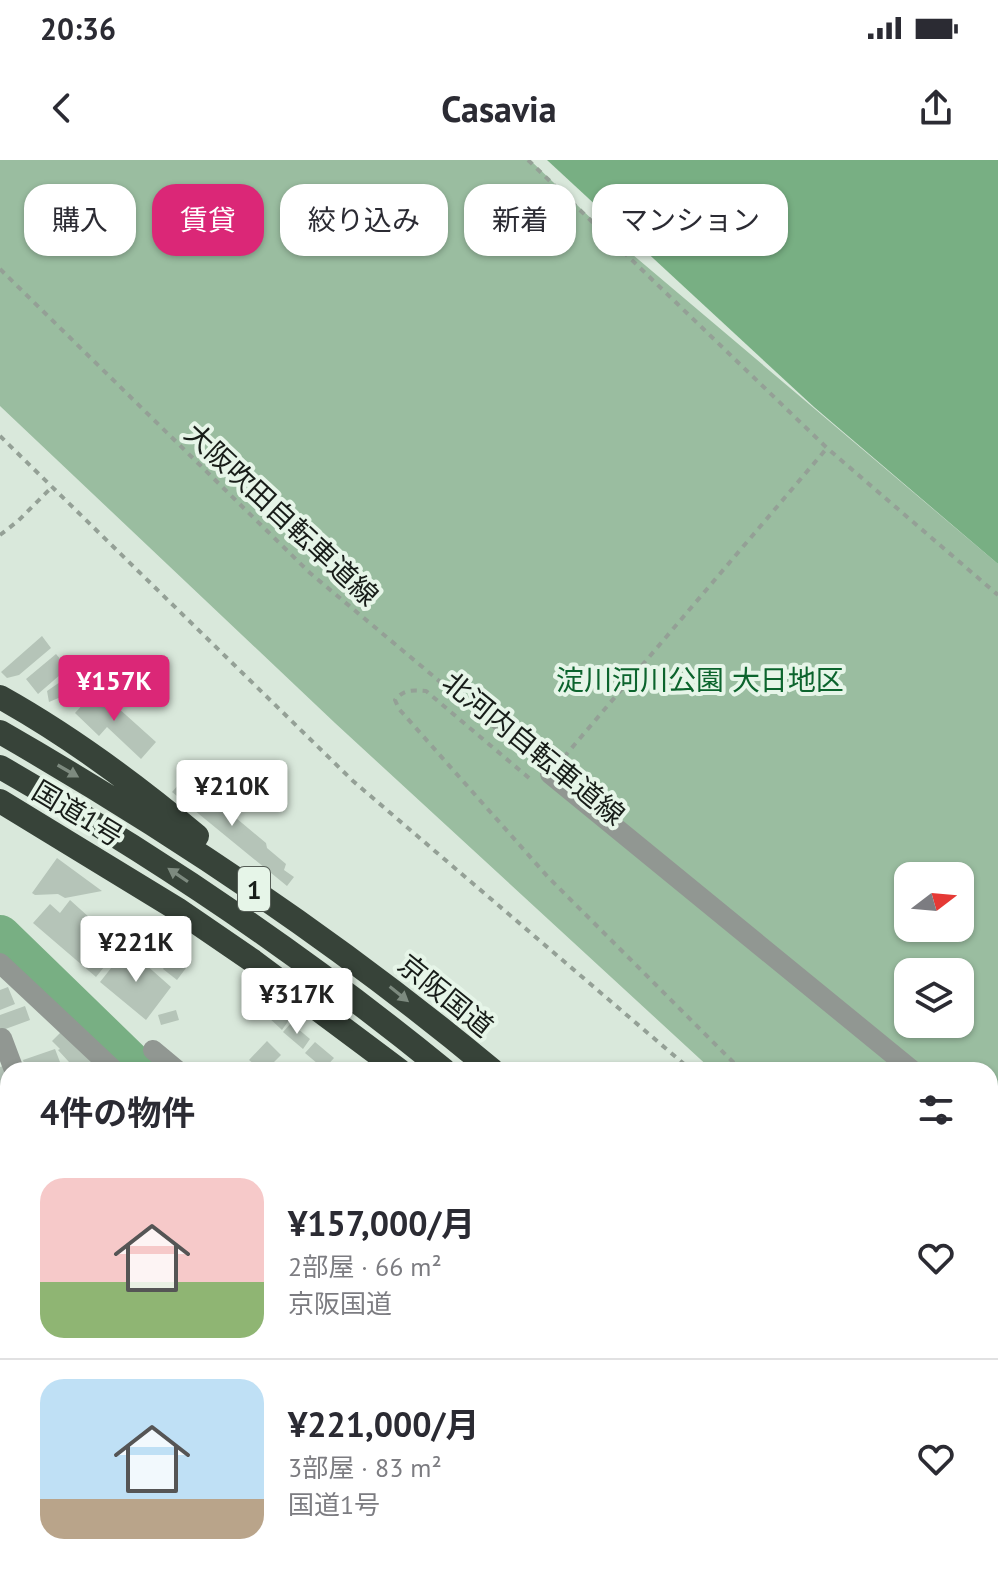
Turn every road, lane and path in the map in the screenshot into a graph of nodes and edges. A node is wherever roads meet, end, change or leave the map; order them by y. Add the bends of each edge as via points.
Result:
1 (528, 160) edge
2 (0, 269) edge
3 (0, 436) edge
4 (827, 448) junction
5 (52, 487) junction
6 (0, 535) edge
7 (998, 595) edge
8 (0, 697) edge
9 (0, 732) edge
10 (0, 767) edge
11 (543, 778) junction
12 (0, 801) edge
13 (288, 912) junction
14 (0, 963) edge
15 (2, 1038) edge
16 (153, 1050) dead end
17 (11, 1062) edge
18 (105, 1062) edge
19 (167, 1062) edge
20 (388, 1062) edge
21 (434, 1062) edge
22 (482, 1062) edge
23 (682, 1062) edge
24 (733, 1062) edge
25 (902, 1062) edge

1 - 4 path
2 - 11 path, 大阪吹田自転車道線 via 310,573
3 - 5 path
4 - 7 path
4 - 11 path
5 - 6 path
5 - 23 path via 353,781
8 - 13 highway, 1 via 156,801
9 -> 13 highway, 京阪国道 / 1 via 184,842
21 -> 10 highway, 1 via 257,928
11 - 24 path, 北河内自転車道線 via 426,691 401,692 395,700 548,877
11 - 25 street, 北河内自転車道線
12 - 20 highway, 国道1号 / 1 via 177,909
13 -> 22 highway, 京阪国道 / 1
14 - 18 street
15 - 17 street
16 - 19 street

